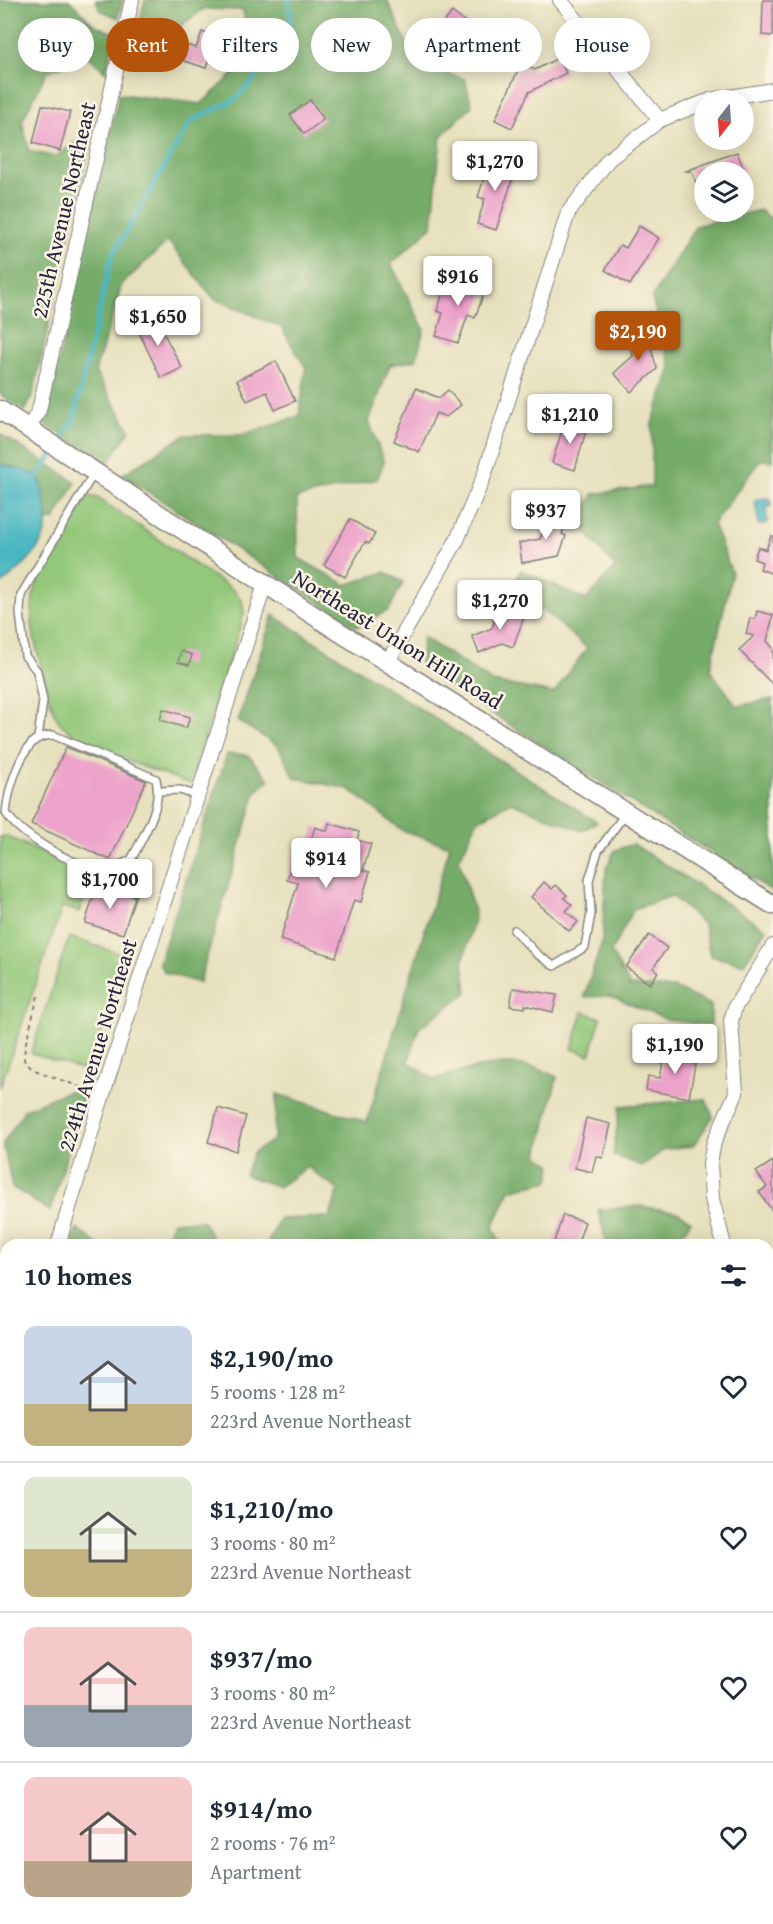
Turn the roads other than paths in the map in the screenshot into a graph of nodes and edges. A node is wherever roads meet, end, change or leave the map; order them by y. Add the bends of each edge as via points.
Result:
1 (132, 0) edge
2 (560, 0) edge
3 (773, 90) edge
4 (754, 93) edge
5 (694, 106) edge
6 (660, 120) junction
7 (0, 410) edge
8 (29, 428) junction
9 (96, 471) junction
10 (266, 584) junction
11 (388, 661) junction
12 (38, 738) junction
13 (159, 791) junction
14 (198, 796) junction
15 (627, 812) junction
16 (773, 905) edge
17 (514, 930) dead end
18 (773, 946) edge
19 (60, 1239) edge
20 (722, 1239) edge

1 - 8 street, 225th Avenue Northeast via 39,410
2 - 6 street
3 - 4 street
5 - 6 street
6 - 11 street via 609,159 568,213 484,476 457,540
7 - 8 street, Northeast Union Hill Road
8 - 9 street, Northeast Union Hill Road
9 - 10 street, Northeast Union Hill Road
9 - 12 lane via 21,595 25,656 37,671 43,701
10 - 11 street, Northeast Union Hill Road
10 - 14 street, 224th Avenue Northeast
11 - 15 street, Northeast Union Hill Road
12 - 13 lane via 53,735 69,740 156,779
12 - 13 lane via 31,744 8,790 6,813 15,827 35,841 81,863 99,869 131,860
13 - 14 lane via 180,790
14 - 19 street, 224th Avenue Northeast
15 - 16 street, Northeast Union Hill Road
15 - 17 lane via 598,851 589,880 591,914 585,947 554,966
18 - 20 street via 735,1007 731,1021 736,1093 714,1142 710,1163

